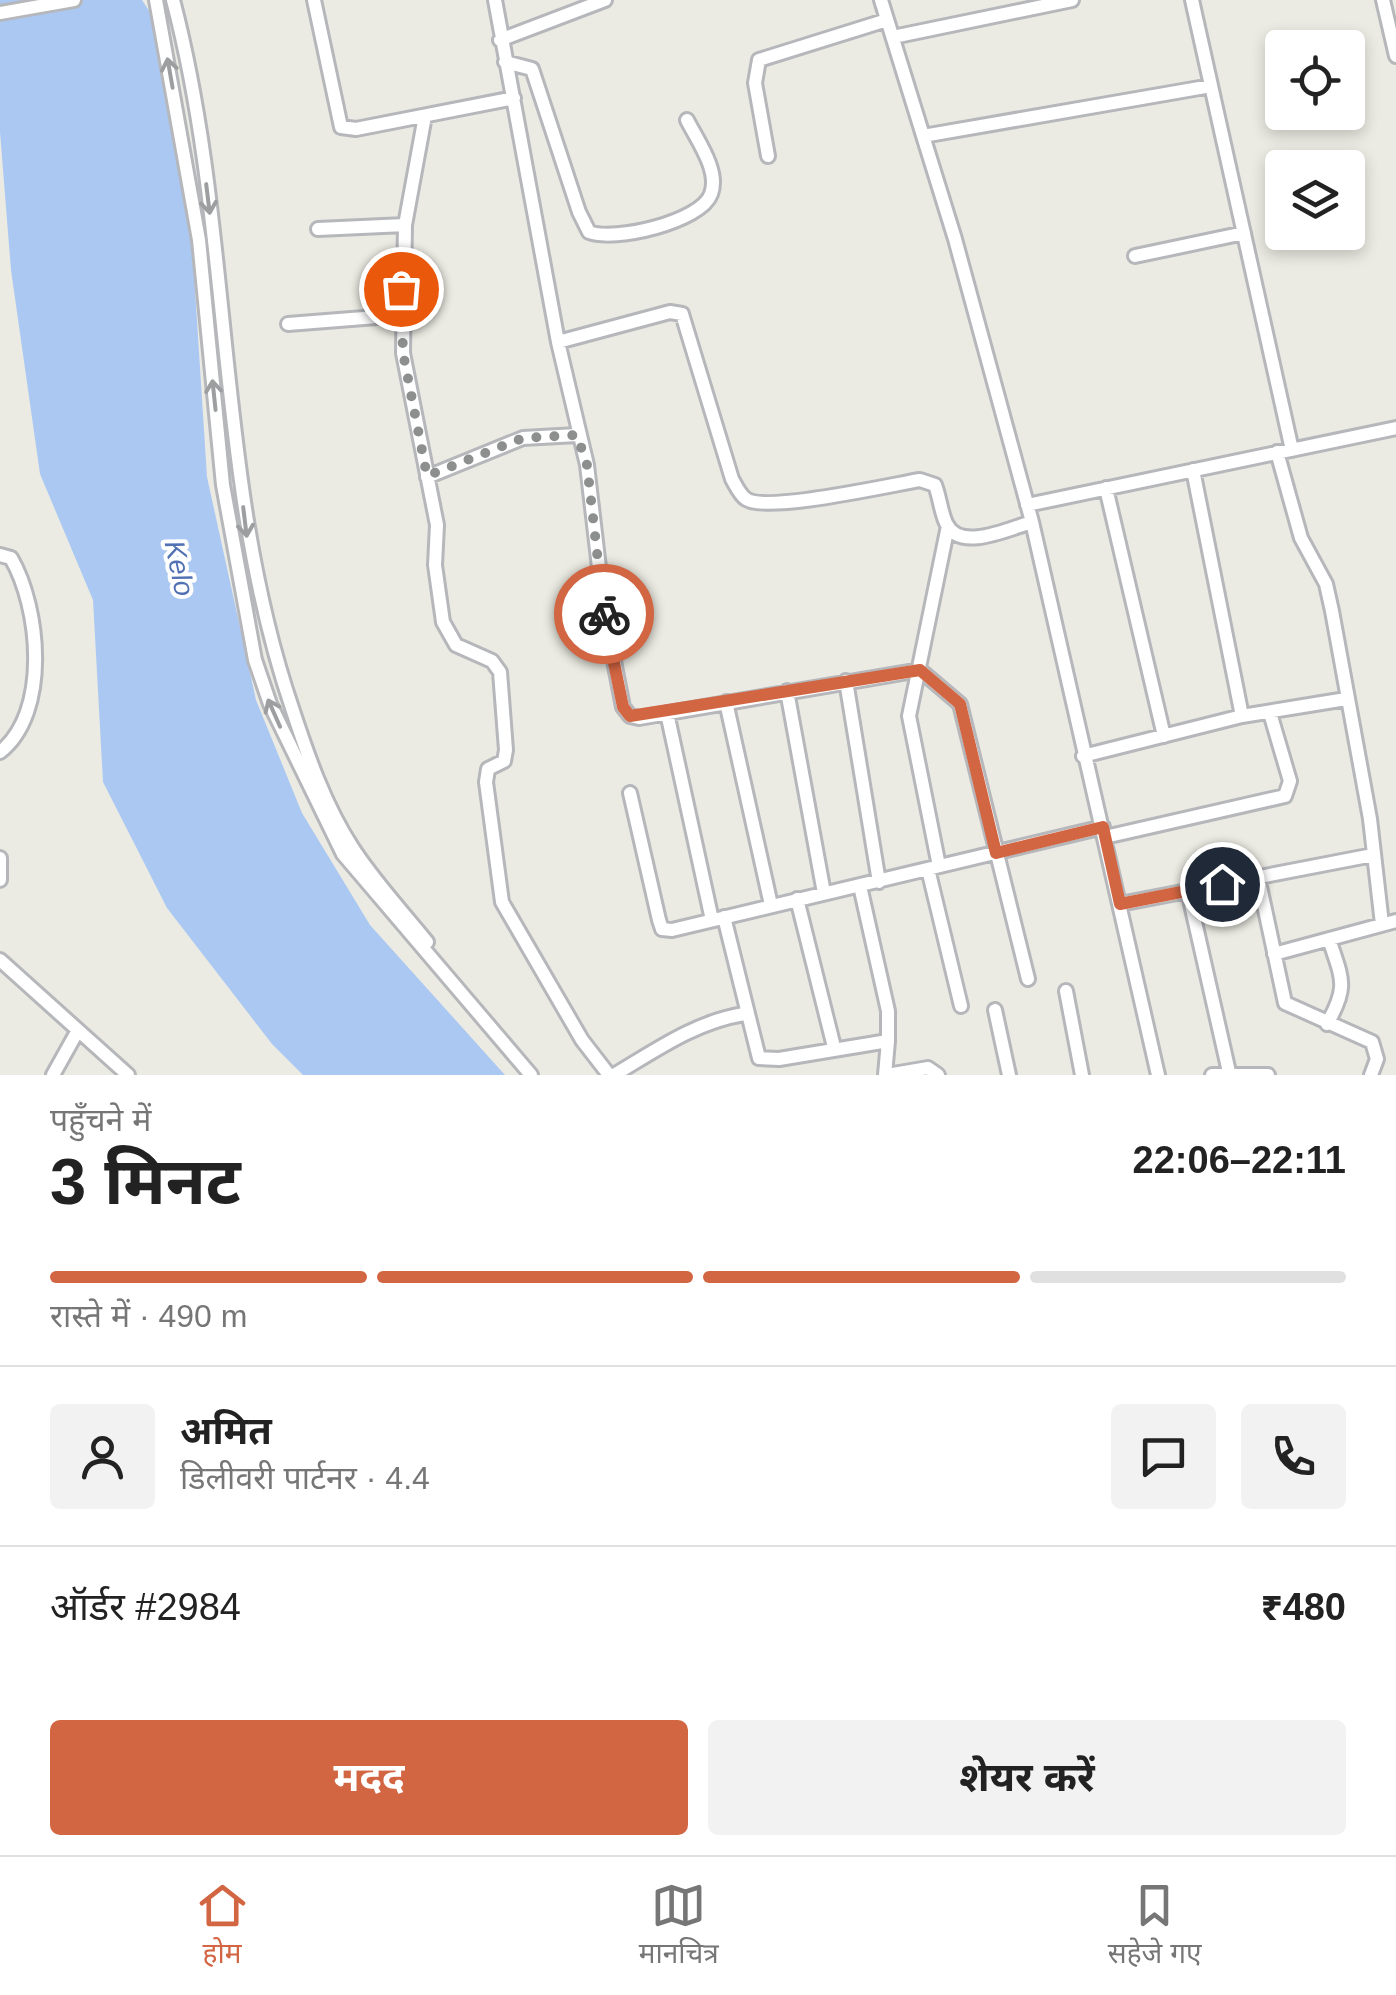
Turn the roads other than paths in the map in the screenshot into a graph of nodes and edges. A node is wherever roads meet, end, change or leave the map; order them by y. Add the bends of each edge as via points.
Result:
1 (74, 0) edge
2 (156, 0) edge
3 (173, 0) edge
4 (314, 0) edge
5 (495, 0) edge
6 (605, 0) edge
7 (881, 0) edge
8 (1072, 0) edge
9 (1192, 0) edge
10 (1383, 0) edge
11 (1034, 4) edge
12 (0, 14) edge
13 (887, 20) junction
14 (893, 37) junction
15 (500, 40) junction
16 (1396, 56) edge
17 (505, 62) junction
18 (1211, 86) junction
19 (514, 98) junction
20 (425, 116) junction
21 (687, 120) dead end
22 (923, 136) junction
23 (768, 156) dead end
24 (406, 225) junction
25 (318, 229) dead end
26 (1244, 233) junction
27 (1135, 256) dead end
28 (402, 315) junction
29 (288, 324) dead end
30 (558, 342) junction
31 (1396, 428) edge
32 (577, 435) junction
33 (1292, 450) junction
34 (1277, 452) junction
35 (1193, 470) junction
36 (427, 476) junction
37 (1106, 488) junction
38 (1028, 504) junction
39 (1032, 522) junction
40 (948, 526) junction
41 (0, 555) edge
42 (920, 670) junction
43 (846, 681) junction
44 (787, 691) junction
45 (1346, 699) junction
46 (726, 702) junction
47 (667, 713) junction
48 (1270, 713) junction
49 (1242, 716) junction
50 (1164, 736) junction
51 (0, 752) edge
52 (1083, 756) junction
53 (630, 793) dead end
54 (1104, 832) junction
55 (996, 853) junction
56 (1373, 854) junction
57 (0, 858) edge
58 (933, 867) junction
59 (1258, 877) junction
60 (0, 880) edge
61 (878, 882) junction
62 (860, 886) junction
63 (1188, 891) junction
64 (824, 893) junction
65 (797, 899) junction
66 (1120, 904) junction
67 (771, 905) junction
68 (718, 918) junction
69 (1389, 922) edge
70 (1329, 939) junction
71 (1274, 954) junction
72 (0, 960) edge
73 (1028, 979) dead end
74 (1066, 991) dead end
75 (961, 1006) dead end
76 (994, 1010) dead end
77 (744, 1014) junction
78 (1327, 1024) junction
79 (76, 1032) junction
80 (888, 1041) junction
81 (834, 1046) junction
82 (1229, 1072) junction
83 (53, 1075) edge
84 (128, 1075) edge
85 (531, 1075) edge
86 (542, 1075) edge
87 (612, 1075) edge
88 (886, 1075) edge
89 (938, 1075) edge
90 (1008, 1075) edge
91 (1082, 1075) edge
92 (1158, 1075) edge
93 (1212, 1075) edge
94 (1268, 1075) edge
95 (1370, 1075) edge

1 - 12 street
85 -> 2 street via 342,854 254,660 223,484 199,240
3 -> 86 street via 197,107 246,534 271,648 306,750 351,846
4 - 20 street via 341,127
5 - 15 street
6 - 15 street
7 - 13 street
8 - 11 street
9 - 18 street
10 - 16 street
11 - 14 street
13 - 14 street
13 - 23 street via 759,60 755,82
14 - 22 street
15 - 17 street
17 - 19 street
17 - 21 street via 532,69 579,212 589,232 604,238 657,227 703,206 712,193 712,172
18 - 22 street
18 - 26 street
19 - 20 street
19 - 30 street
20 - 24 street
22 - 38 street
24 - 25 street
24 - 28 street
26 - 27 street
26 - 33 street
28 - 29 street
28 - 36 street
30 - 32 street
30 - 40 street via 682,314 732,480 744,498 788,502 929,481
31 - 33 street
32 - 36 street via 523,438
32 - 47 street via 623,707 639,718
33 - 34 street
34 - 35 street
34 - 45 street via 1301,538 1326,584
35 - 37 street
35 - 49 street
36 - 87 street via 443,622 456,645 492,662 502,676 506,750 504,761 488,769 486,782 502,902 582,1040
37 - 38 street
37 - 50 street
38 - 39 street
39 - 40 street via 970,539
39 - 52 street
40 - 42 street
41 - 51 street via 11,558 26,590 34,692 26,722
42 - 43 street
42 - 55 street via 960,704
42 - 58 street via 910,732
43 - 44 street
43 - 61 street
44 - 46 street
44 - 64 street
45 - 48 street
45 - 56 street
46 - 47 street
46 - 67 street
47 - 68 street
48 - 49 street
48 - 54 street via 1290,782 1285,796
49 - 50 street
50 - 52 street
52 - 54 street
53 - 68 street via 662,929
54 - 55 street
54 - 66 street
55 - 58 street
55 - 73 street
56 - 59 street
56 - 69 street
57 - 60 street
58 - 61 street
58 - 75 street
59 - 63 street
59 - 71 street
61 - 62 street
62 - 64 street
62 - 80 street via 888,1011
63 - 66 street
63 - 82 street
64 - 65 street
65 - 67 street
65 - 81 street
66 - 92 street
67 - 68 street
68 - 77 street
69 - 70 street
70 - 71 street
70 - 78 street via 1344,985
71 - 78 street via 1286,1002
72 - 79 street
74 - 91 street
76 - 90 street
77 - 81 street via 758,1058 779,1060
77 - 87 street via 682,1034
78 - 95 street via 1372,1042 1377,1059
79 - 83 street
79 - 84 street
80 - 81 street
80 - 88 street
82 - 93 street
82 - 94 street
88 - 89 street via 923,1068

